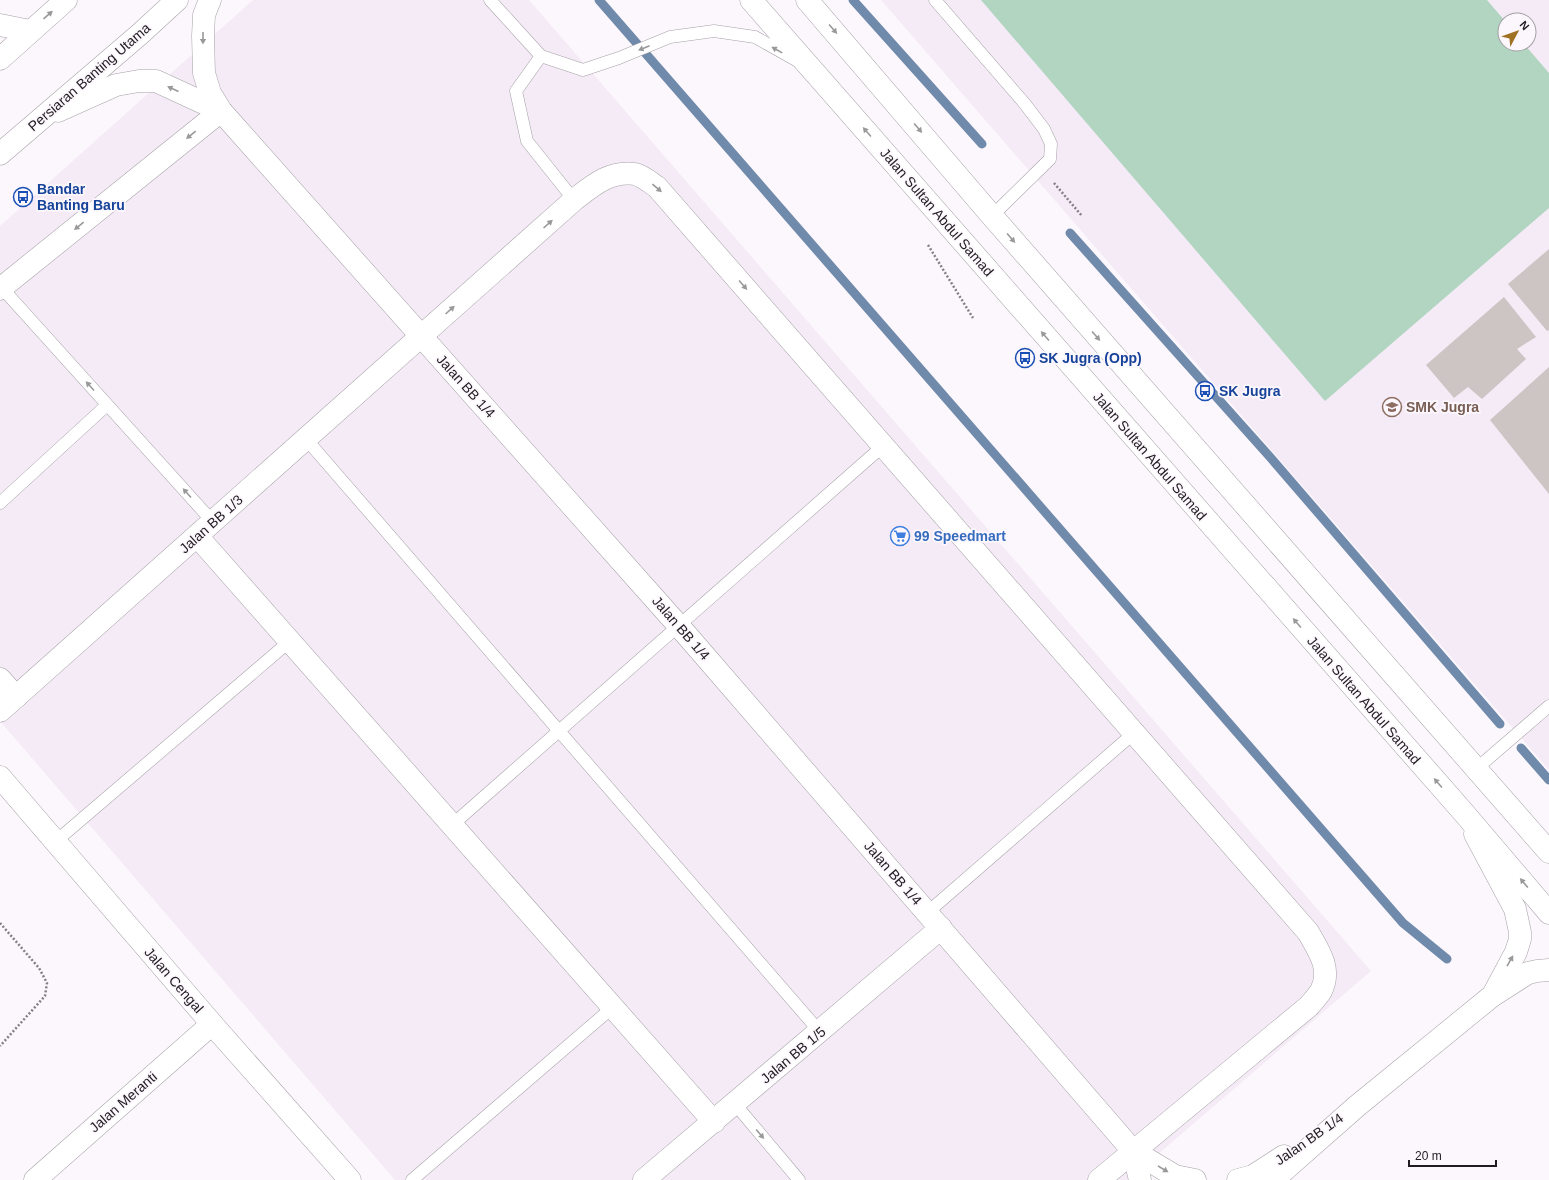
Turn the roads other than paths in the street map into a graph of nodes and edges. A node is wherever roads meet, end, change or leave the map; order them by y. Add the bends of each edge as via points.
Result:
1 (66, 0) edge
2 (177, 0) edge
3 (210, 0) edge
4 (490, 0) edge
5 (751, 0) edge
6 (807, 0) edge
7 (935, 0) edge
8 (0, 25) edge
9 (30, 31) junction
10 (541, 56) junction
11 (0, 59) edge
12 (811, 69) junction
13 (221, 111) junction
14 (41, 118) junction
15 (0, 154) edge
16 (574, 200) junction
17 (992, 216) junction
18 (1, 289) edge
19 (421, 336) junction
20 (107, 405) junction
21 (306, 439) junction
22 (883, 446) junction
23 (0, 503) edge
24 (205, 529) junction
25 (678, 625) junction
26 (290, 641) junction
27 (0, 679) edge
28 (16, 697) junction
29 (1549, 706) edge
30 (0, 711) edge
31 (559, 731) junction
32 (1134, 733) junction
33 (1476, 768) junction
34 (0, 778) edge
35 (1464, 813) junction
36 (452, 825) junction
37 (55, 842) junction
38 (1549, 852) edge
39 (928, 912) junction
40 (1549, 913) edge
41 (941, 928) junction
42 (1549, 970) edge
43 (1492, 996) junction
44 (613, 1007) junction
45 (212, 1024) junction
46 (820, 1032) junction
47 (735, 1104) junction
48 (1357, 1106) junction
49 (714, 1122) junction
50 (1133, 1152) junction
51 (35, 1180) edge
52 (350, 1180) edge
53 (412, 1180) edge
54 (644, 1180) edge
55 (799, 1180) edge
56 (1099, 1180) edge
57 (1140, 1180) edge
58 (1195, 1180) edge
59 (1238, 1180) edge
60 (1273, 1180) edge

9 -> 1 street
2 - 14 street, Persiaran Banting Utama
3 -> 13 street, Jalan BB 1/4 via 204,15 204,73 210,93
4 - 10 lane
5 - 12 street, Jalan Sultan Abdul Samad
6 -> 17 street
7 - 17 lane via 1025,104 1051,144 1050,159
8 - 9 street
9 - 11 street
12 -> 10 lane via 755,37 714,31 670,37 583,70
10 - 16 lane via 516,92 527,141
35 -> 12 street, Jalan Sultan Abdul Samad
13 -> 14 street, Jalan BB 1/4 via 156,81 139,81 116,85
13 -> 18 street
13 - 19 street, Jalan BB 1/4
14 - 15 street, Persiaran Banting Utama
19 -> 16 street, Jalan BB 1/3
16 -> 22 street, Jalan BB 1/3 via 600,180 618,174 636,174 657,186
17 -> 33 street
20 -> 18 lane
19 - 21 street, Jalan BB 1/3
19 - 25 street, Jalan BB 1/4
20 - 23 lane
24 -> 20 lane
21 - 24 street, Jalan BB 1/3
21 - 31 lane
22 - 25 lane
22 - 32 street, Jalan BB 1/3
24 - 26 street
24 - 28 street, Jalan BB 1/3
25 - 31 lane
25 - 39 street, Jalan BB 1/4
26 - 36 street
26 - 37 lane
27 - 28 street
28 - 30 street, Jalan BB 1/3
29 - 33 lane
31 - 36 lane
31 - 46 lane
32 - 39 lane
32 - 50 street, Jalan BB 1/3 via 1308,932 1323,957 1326,978 1320,992 1308,1006
33 - 38 street
34 - 37 street, Jalan Cengal
40 -> 35 street, Jalan Sultan Abdul Samad
43 -> 35 street via 1516,952 1520,939 1519,923 1516,909
36 - 44 street
37 - 45 street, Jalan Cengal
39 - 41 street, Jalan BB 1/4
41 - 46 street, Jalan BB 1/5
41 - 50 street, Jalan BB 1/4
42 - 43 street via 1528,974
43 - 48 street
44 - 49 street
44 - 53 lane
45 - 51 street, Jalan Meranti
45 - 52 street, Jalan Cengal
46 - 47 street, Jalan BB 1/5
47 - 49 street, Jalan BB 1/5
47 -> 55 lane
48 - 59 street, Jalan BB 1/4 via 1264,1170
48 - 60 street
49 - 54 street, Jalan BB 1/5
50 - 56 street, Jalan BB 1/3
50 - 57 street, Jalan BB 1/4
50 -> 58 street, Jalan BB 1/4 via 1175,1176

